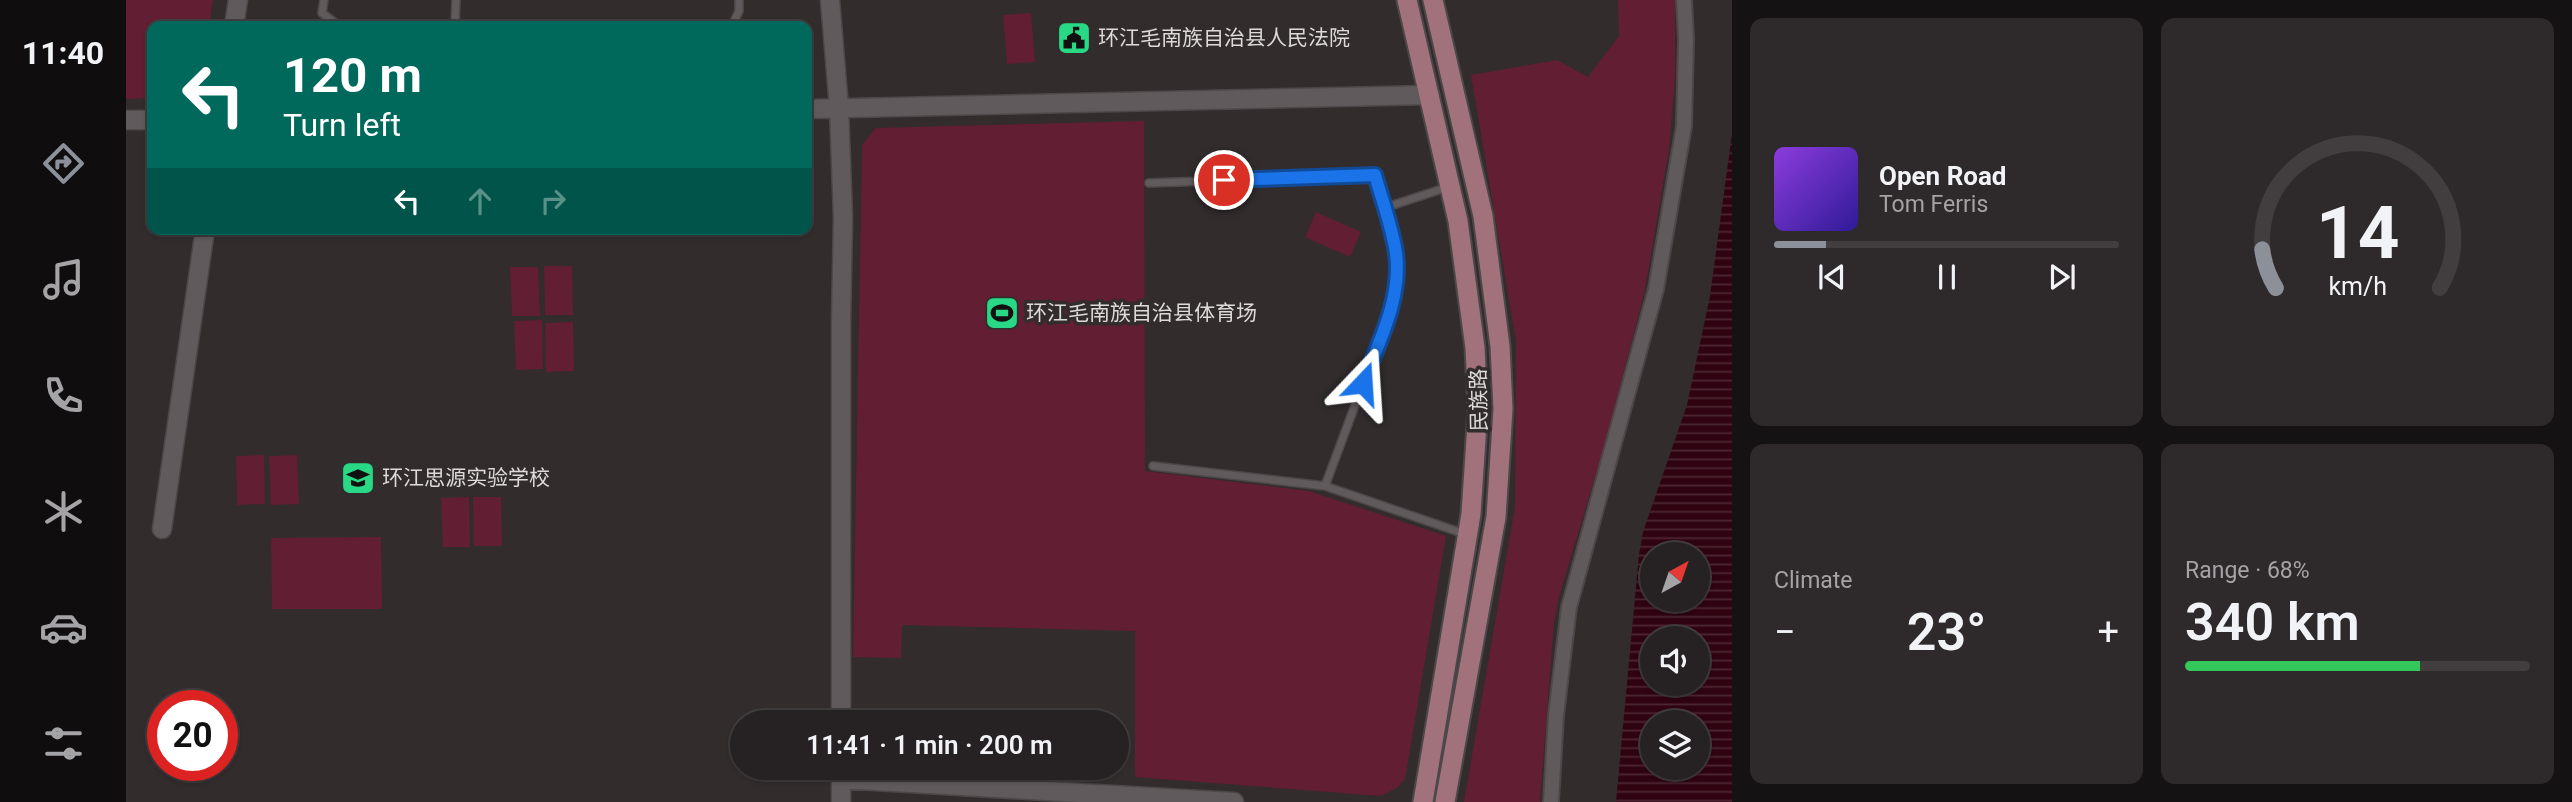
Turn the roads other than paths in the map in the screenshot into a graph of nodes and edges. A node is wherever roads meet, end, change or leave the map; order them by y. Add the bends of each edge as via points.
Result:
1 (238, 0) edge
2 (324, 0) edge
3 (456, 0) edge
4 (739, 0) edge
5 (830, 0) edge
6 (1407, 0) edge
7 (1433, 0) edge
8 (1684, 0) edge
9 (235, 21) edge
10 (332, 21) edge
11 (455, 21) edge
12 (734, 21) edge
13 (1430, 95) junction
14 (839, 108) junction
15 (812, 109) edge
16 (126, 120) edge
17 (147, 120) edge
18 (1149, 183) dead end
19 (1451, 186) junction
20 (1384, 208) junction
21 (204, 235) edge
22 (1153, 466) dead end
23 (1325, 486) junction
24 (162, 529) dead end
25 (1468, 535) junction
26 (841, 710) edge
27 (841, 780) edge
28 (925, 780) edge
29 (841, 802) edge
30 (1234, 802) edge
31 (1423, 802) edge
32 (1445, 802) edge
33 (1551, 802) edge

1 - 9 street
2 - 10 lane via 322,13
3 - 11 lane
4 - 12 lane
5 - 14 street
6 - 13 main road, 民族路
7 - 32 main road, 民族路 via 1483,216 1500,346 1503,409 1496,517
8 - 33 street via 1684,126 1656,289 1569,607
13 - 14 street
13 - 19 main road, 民族路
14 - 15 street
14 - 26 street via 844,218
16 - 17 street
18 - 20 lane via 1375,175
19 - 20 lane
19 - 25 main road, 民族路 via 1477,374 1478,444
20 - 23 lane via 1396,252 1392,306
21 - 24 street
22 - 23 lane
23 - 25 lane
25 - 31 main road, 民族路
27 - 29 street
28 - 30 street

